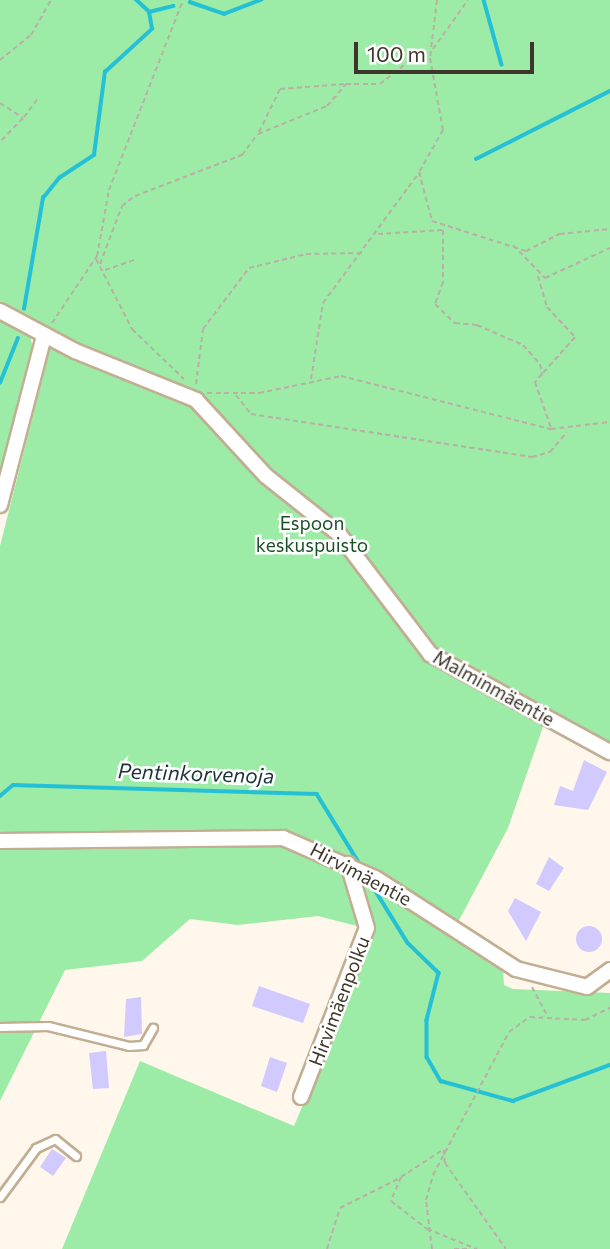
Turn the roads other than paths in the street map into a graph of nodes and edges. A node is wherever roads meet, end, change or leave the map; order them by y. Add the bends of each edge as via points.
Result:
1 (0, 311) edge
2 (44, 336) junction
3 (0, 505) edge
4 (610, 752) edge
5 (0, 841) edge
6 (348, 864) junction
7 (610, 970) edge
8 (0, 1027) edge
9 (153, 1028) dead end
10 (301, 1097) dead end
11 (76, 1156) dead end
12 (0, 1197) edge

1 - 2 street, Malminmäentie
2 - 3 street
2 - 4 street, Malminmäentie via 192,391 266,476 339,534 430,654
5 - 6 street, Hirvimäentie via 284,838
6 - 7 street, Hirvimäentie via 524,972 587,987
6 - 10 street, Hirvimäenpolku via 367,928
8 - 9 lane via 48,1026 129,1046 144,1045
11 - 12 lane via 55,1139 36,1147

